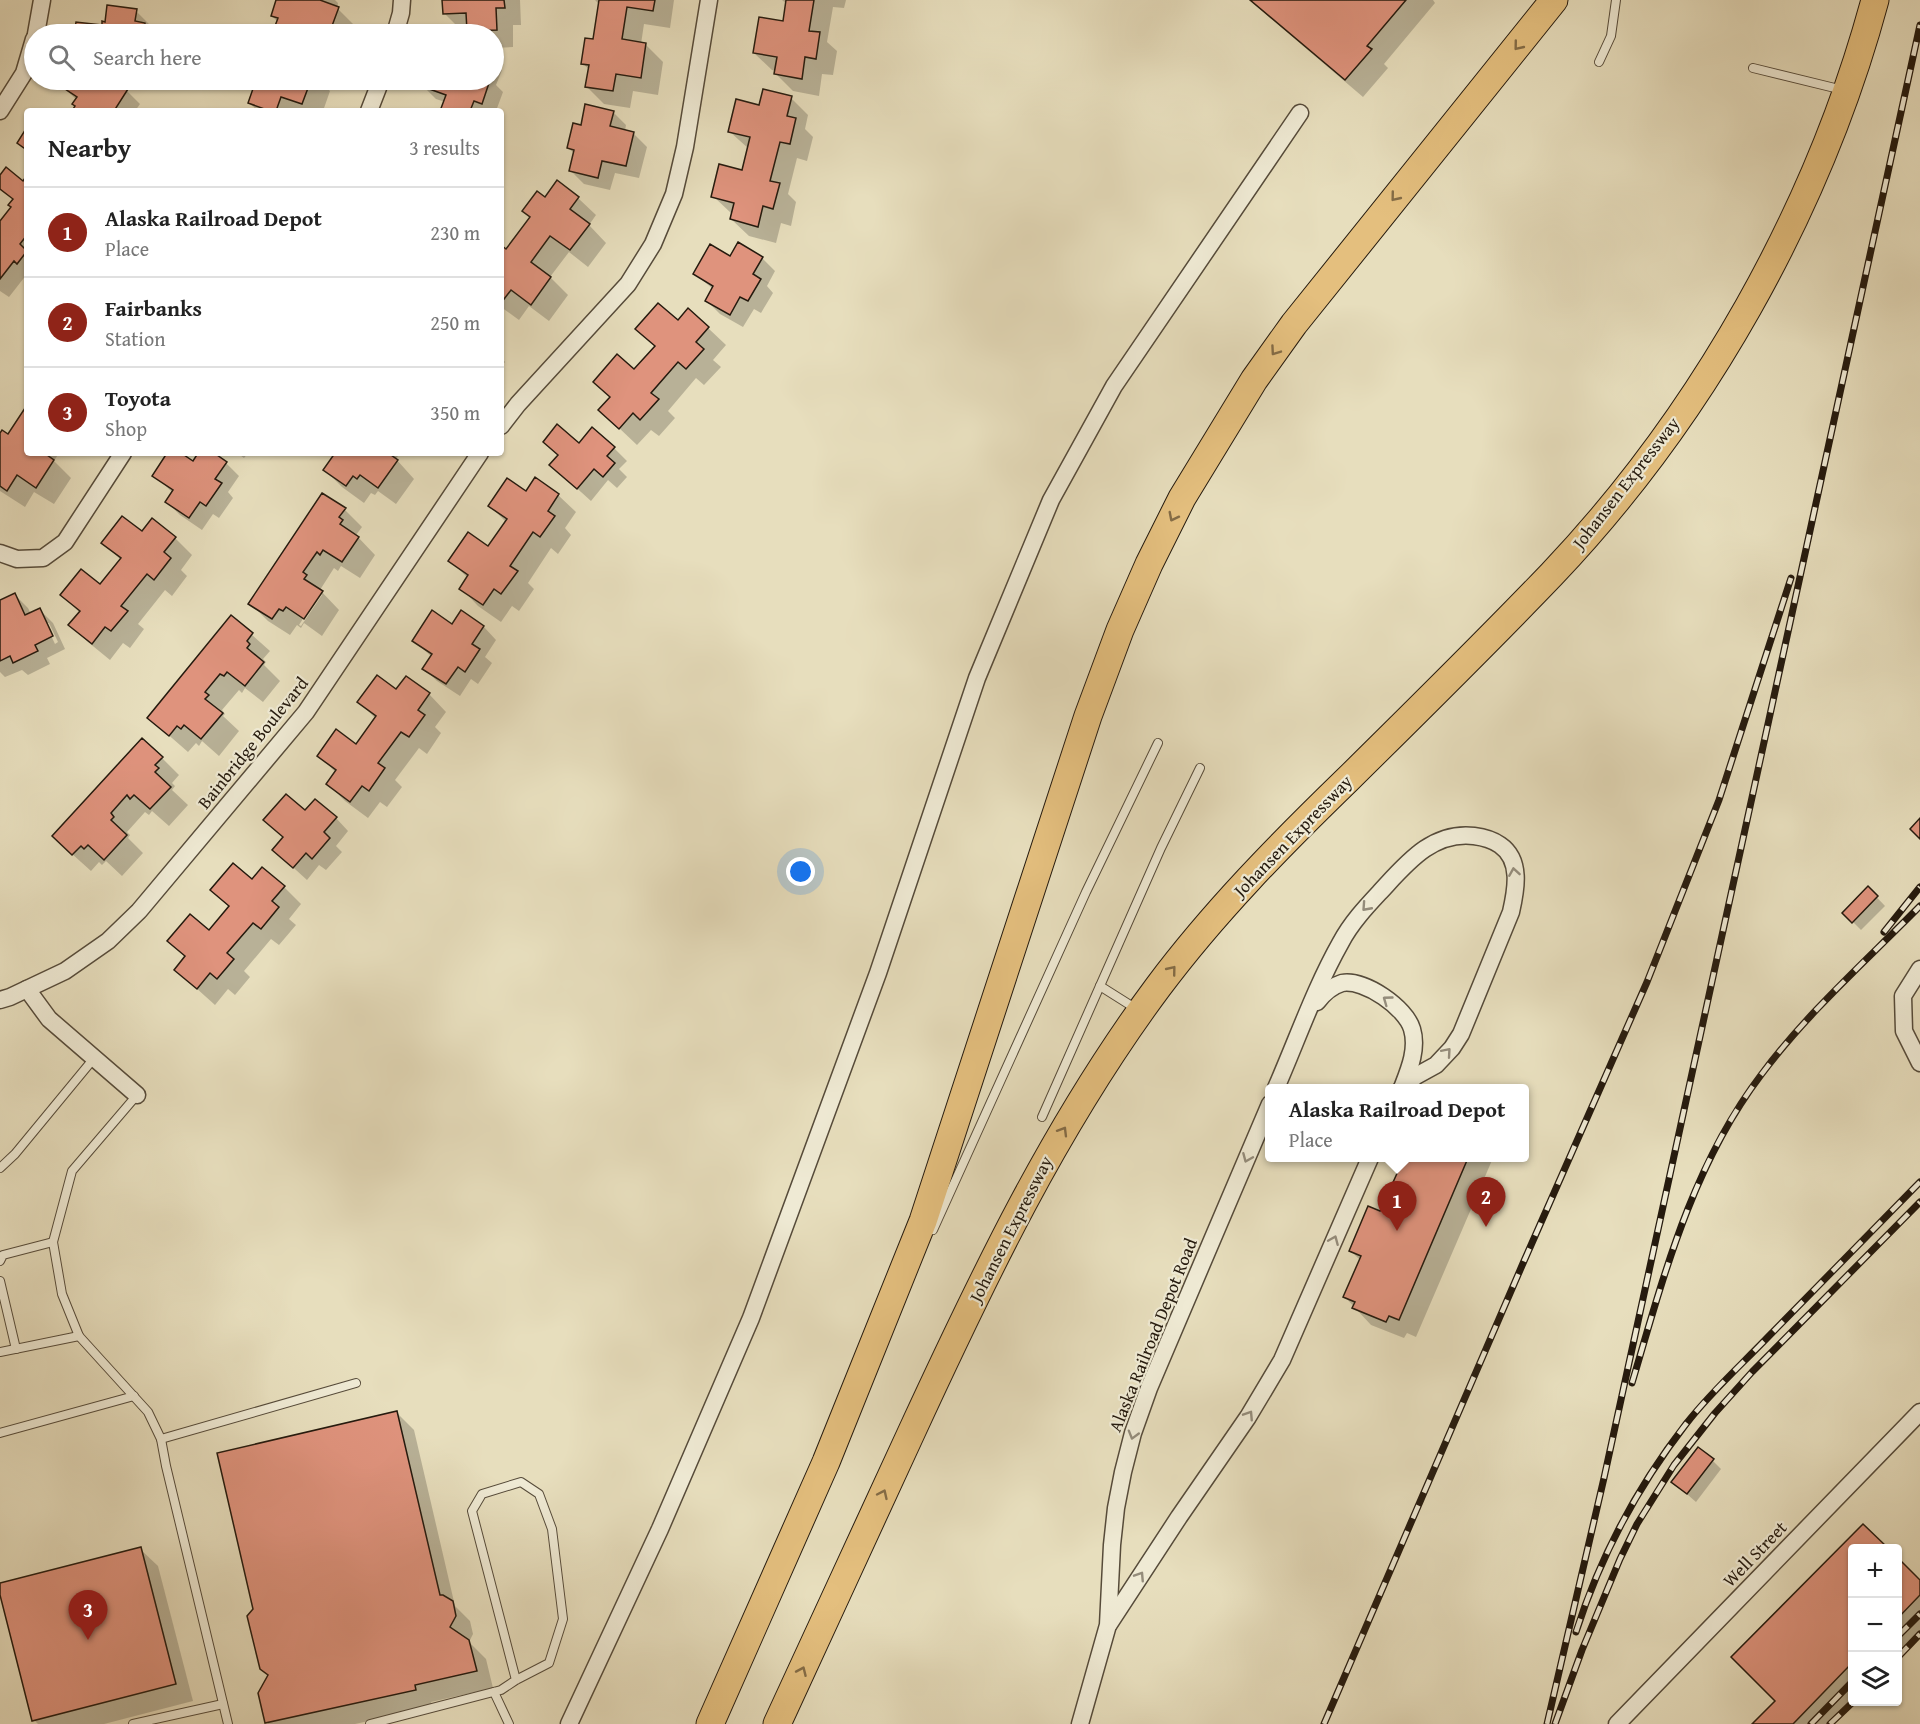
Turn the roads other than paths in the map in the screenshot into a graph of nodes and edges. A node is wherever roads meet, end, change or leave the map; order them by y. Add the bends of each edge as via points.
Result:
1 (42, 0) edge
2 (402, 0) edge
3 (709, 0) edge
4 (1554, 0) edge
5 (1616, 0) edge
6 (1875, 0) edge
7 (38, 24) edge
8 (398, 24) edge
9 (1599, 62) dead end
10 (1753, 68) dead end
11 (24, 73) edge
12 (377, 90) edge
13 (1847, 91) junction
14 (370, 108) edge
15 (0, 111) edge
16 (1300, 113) dead end
17 (504, 422) edge
18 (121, 456) edge
19 (478, 456) edge
20 (0, 553) edge
21 (1158, 743) dead end
22 (1200, 768) dead end
23 (1920, 969) edge
24 (1100, 986) junction
25 (27, 989) junction
26 (0, 1000) edge
27 (1309, 1011) junction
28 (1141, 1012) junction
29 (95, 1057) junction
30 (1920, 1063) edge
31 (1278, 1084) edge
32 (1404, 1084) edge
33 (1408, 1084) edge
34 (137, 1095) joint
35 (1265, 1113) edge
36 (1042, 1117) dead end
37 (1368, 1162) edge
38 (0, 1168) edge
39 (928, 1241) dead end
40 (53, 1242) junction
41 (0, 1261) edge
42 (0, 1281) edge
43 (908, 1283) dead end
44 (79, 1336) junction
45 (16, 1348) junction
46 (0, 1352) edge
47 (356, 1383) dead end
48 (134, 1396) junction
49 (1920, 1412) edge
50 (0, 1433) edge
51 (161, 1438) junction
52 (826, 1462) junction
53 (1108, 1625) junction
54 (516, 1680) junction
55 (494, 1692) junction
56 (223, 1704) junction
57 (134, 1724) edge
58 (228, 1724) edge
59 (370, 1724) edge
60 (509, 1724) edge
61 (569, 1724) edge
62 (710, 1724) edge
63 (777, 1724) edge
64 (1080, 1724) edge
65 (1617, 1724) edge

1 - 7 street
2 - 8 street
3 - 17 street via 685,147 674,194 653,243 628,284
4 -> 52 highway via 1294,324 1220,434 1149,564 1088,716 923,1221
5 - 9 lane via 1611,36
6 - 13 highway, Johansen Expressway
10 - 13 lane
11 - 15 street
12 - 14 street
28 -> 13 highway, Johansen Expressway via 1205,928 1271,854 1553,573 1627,487 1750,305 1823,156
16 - 61 street via 1114,386 1051,500 977,678 878,973 751,1318 660,1529
18 - 20 street via 65,542 43,558 17,560
19 - 25 street, Bainbridge Boulevard via 306,712 237,796 108,941 65,971
21 - 39 lane via 1081,902
22 - 24 lane
23 - 30 street via 1903,996 1904,1031
24 - 28 lane
24 - 36 lane
25 - 26 street, Bainbridge Boulevard
25 - 29 street via 49,1019
27 - 31 street
32 -> 27 street via 1414,1041 1412,1027 1383,996 1345,983 1324,993
33 -> 27 street via 1436,1065 1461,1034 1511,912 1516,872 1500,845 1462,834 1424,848 1404,865 1341,941
63 -> 28 highway, Johansen Expressway via 945,1358 1012,1222 1071,1116
29 - 34 street
29 - 38 lane
34 - 40 lane via 72,1171
35 -> 53 street, Alaska Railroad Depot Road via 1133,1433 1116,1508
53 -> 37 street, Alaska Railroad Depot Road via 1267,1388
40 - 41 lane via 3,1255
40 - 44 lane via 62,1294
42 - 45 lane
43 - 52 lane
44 - 45 lane
44 - 48 lane
45 - 46 lane
47 - 51 lane
48 - 50 lane
48 - 51 lane via 148,1412
49 - 65 street, Well Street
51 - 56 lane
52 - 62 highway
53 - 64 street, Alaska Railroad Depot Road
54 - 54 lane via 549,1664 563,1619 552,1529 539,1494 521,1482 482,1494 472,1511
54 - 55 lane
55 - 59 lane
55 - 60 lane
56 - 57 lane
56 - 58 lane

